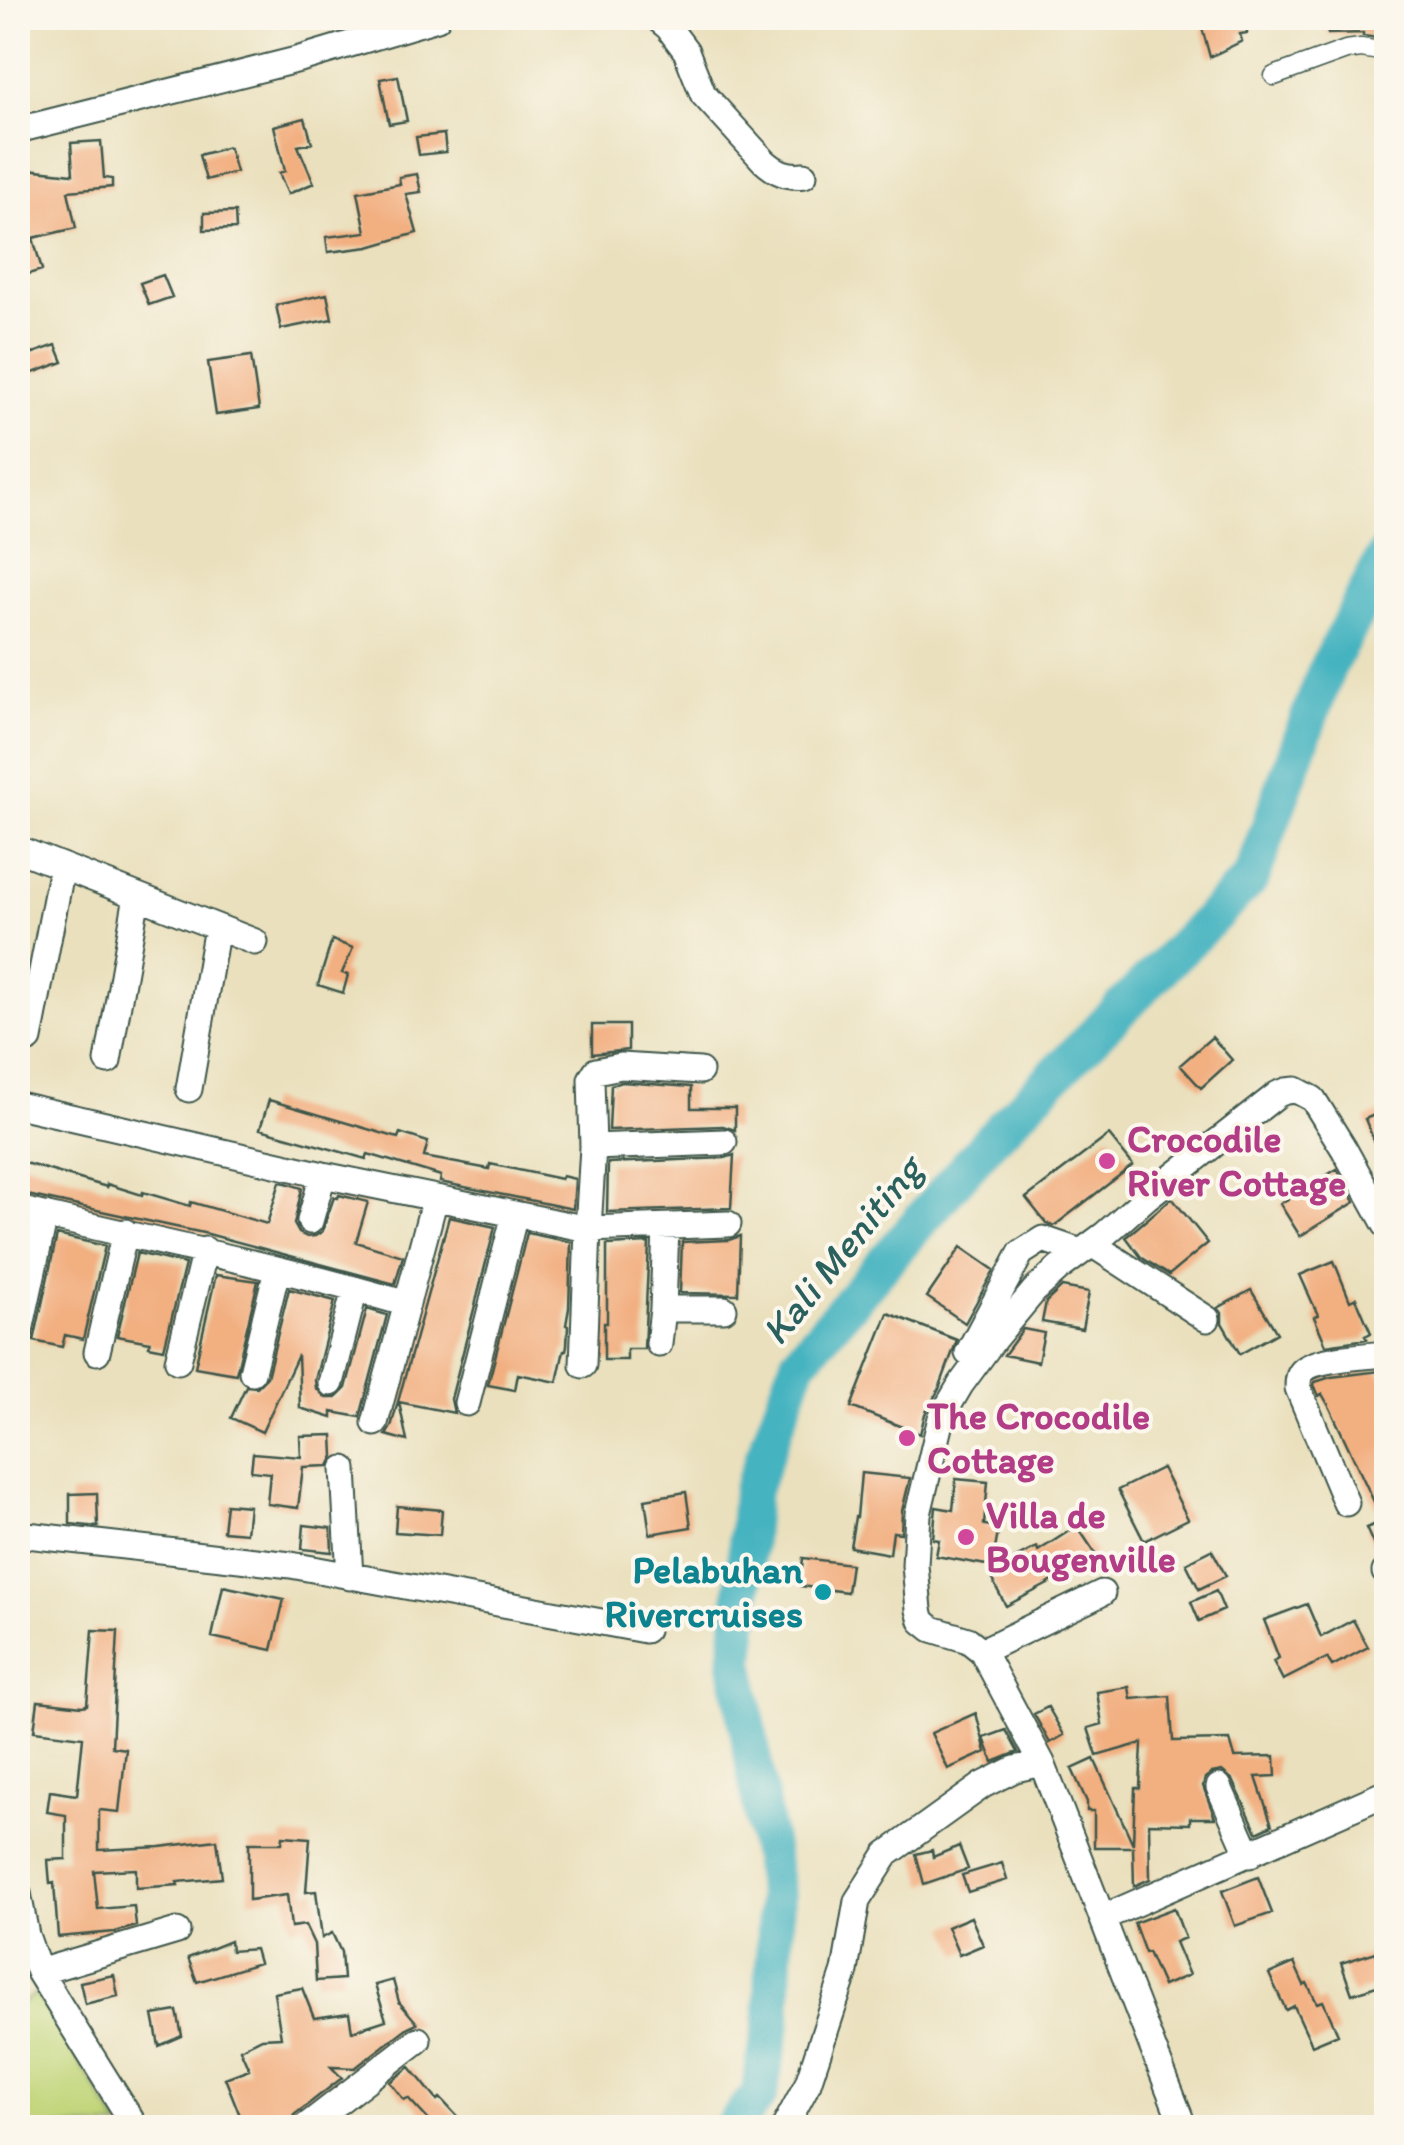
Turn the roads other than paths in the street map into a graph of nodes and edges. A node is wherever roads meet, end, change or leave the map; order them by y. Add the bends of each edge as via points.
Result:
1 (438, 18) edge
2 (658, 18) edge
3 (1386, 52) edge
4 (1274, 76) dead end
5 (18, 130) edge
6 (804, 175) dead end
7 (18, 850) edge
8 (62, 867) junction
9 (138, 896) junction
10 (217, 928) junction
11 (255, 942) dead end
12 (28, 1038) dead end
13 (108, 1061) dead end
14 (700, 1071) dead end
15 (189, 1088) dead end
16 (18, 1105) edge
17 (724, 1142) dead end
18 (593, 1147) junction
19 (323, 1175) junction
20 (434, 1198) junction
21 (18, 1209) edge
22 (515, 1214) junction
23 (45, 1216) junction
24 (310, 1221) dead end
25 (728, 1224) dead end
26 (1386, 1225) edge
27 (666, 1227) junction
28 (588, 1229) junction
29 (125, 1232) junction
30 (1086, 1248) junction
31 (205, 1250) junction
32 (277, 1270) junction
33 (355, 1288) junction
34 (407, 1304) junction
35 (724, 1308) dead end
36 (663, 1309) junction
37 (1207, 1319) dead end
38 (18, 1340) edge
39 (658, 1344) dead end
40 (97, 1352) dead end
41 (966, 1355) dead end
42 (1384, 1360) edge
43 (178, 1361) dead end
44 (583, 1365) dead end
45 (252, 1372) dead end
46 (331, 1383) dead end
47 (467, 1403) dead end
48 (376, 1423) dead end
49 (344, 1469) dead end
50 (1346, 1503) dead end
51 (18, 1534) edge
52 (350, 1577) junction
53 (1102, 1593) dead end
54 (645, 1630) dead end
55 (982, 1651) junction
56 (1042, 1762) junction
57 (1218, 1787) dead end
58 (1386, 1793) edge
59 (1249, 1855) junction
60 (18, 1893) edge
61 (1102, 1918) junction
62 (177, 1931) dead end
63 (39, 1972) junction
64 (418, 2040) dead end
65 (136, 2128) edge
66 (304, 2128) edge
67 (784, 2128) edge
68 (1184, 2128) edge

1 - 5 street
2 - 6 street via 686,51 703,94 764,161 773,170
3 - 4 street via 1346,50
7 - 8 street
8 - 9 street
8 - 12 street
9 - 10 street
9 - 13 street
10 - 11 street
10 - 15 street
14 - 18 street via 596,1070
16 - 19 street
17 - 18 street
18 - 28 street
19 - 20 street
19 - 24 street
20 - 22 street
20 - 34 street
21 - 23 street
22 - 28 street
22 - 47 street
23 - 29 street
23 - 38 street
25 - 27 street
26 - 30 street via 1313,1099 1291,1090
27 - 28 street
27 - 36 street
28 - 44 street
29 - 31 street
29 - 40 street
30 - 37 street
30 - 41 street via 1043,1239 1021,1253
30 - 55 street via 1014,1314 941,1418 918,1514 919,1610 932,1629
31 - 32 street
31 - 43 street
32 - 33 street
32 - 45 street
33 - 34 street
33 - 46 street
34 - 48 street
35 - 36 street
36 - 39 street
42 - 50 street via 1324,1362 1299,1376 1298,1388
49 - 52 street
51 - 52 street via 252,1559
52 - 54 street
53 - 55 street
55 - 56 street
56 - 61 street
56 - 67 street via 983,1785 887,1854 857,1902 845,1972 808,2082
57 - 59 street
58 - 59 street
59 - 61 street
60 - 63 street
61 - 68 street
62 - 63 street
63 - 65 street
64 - 66 street

